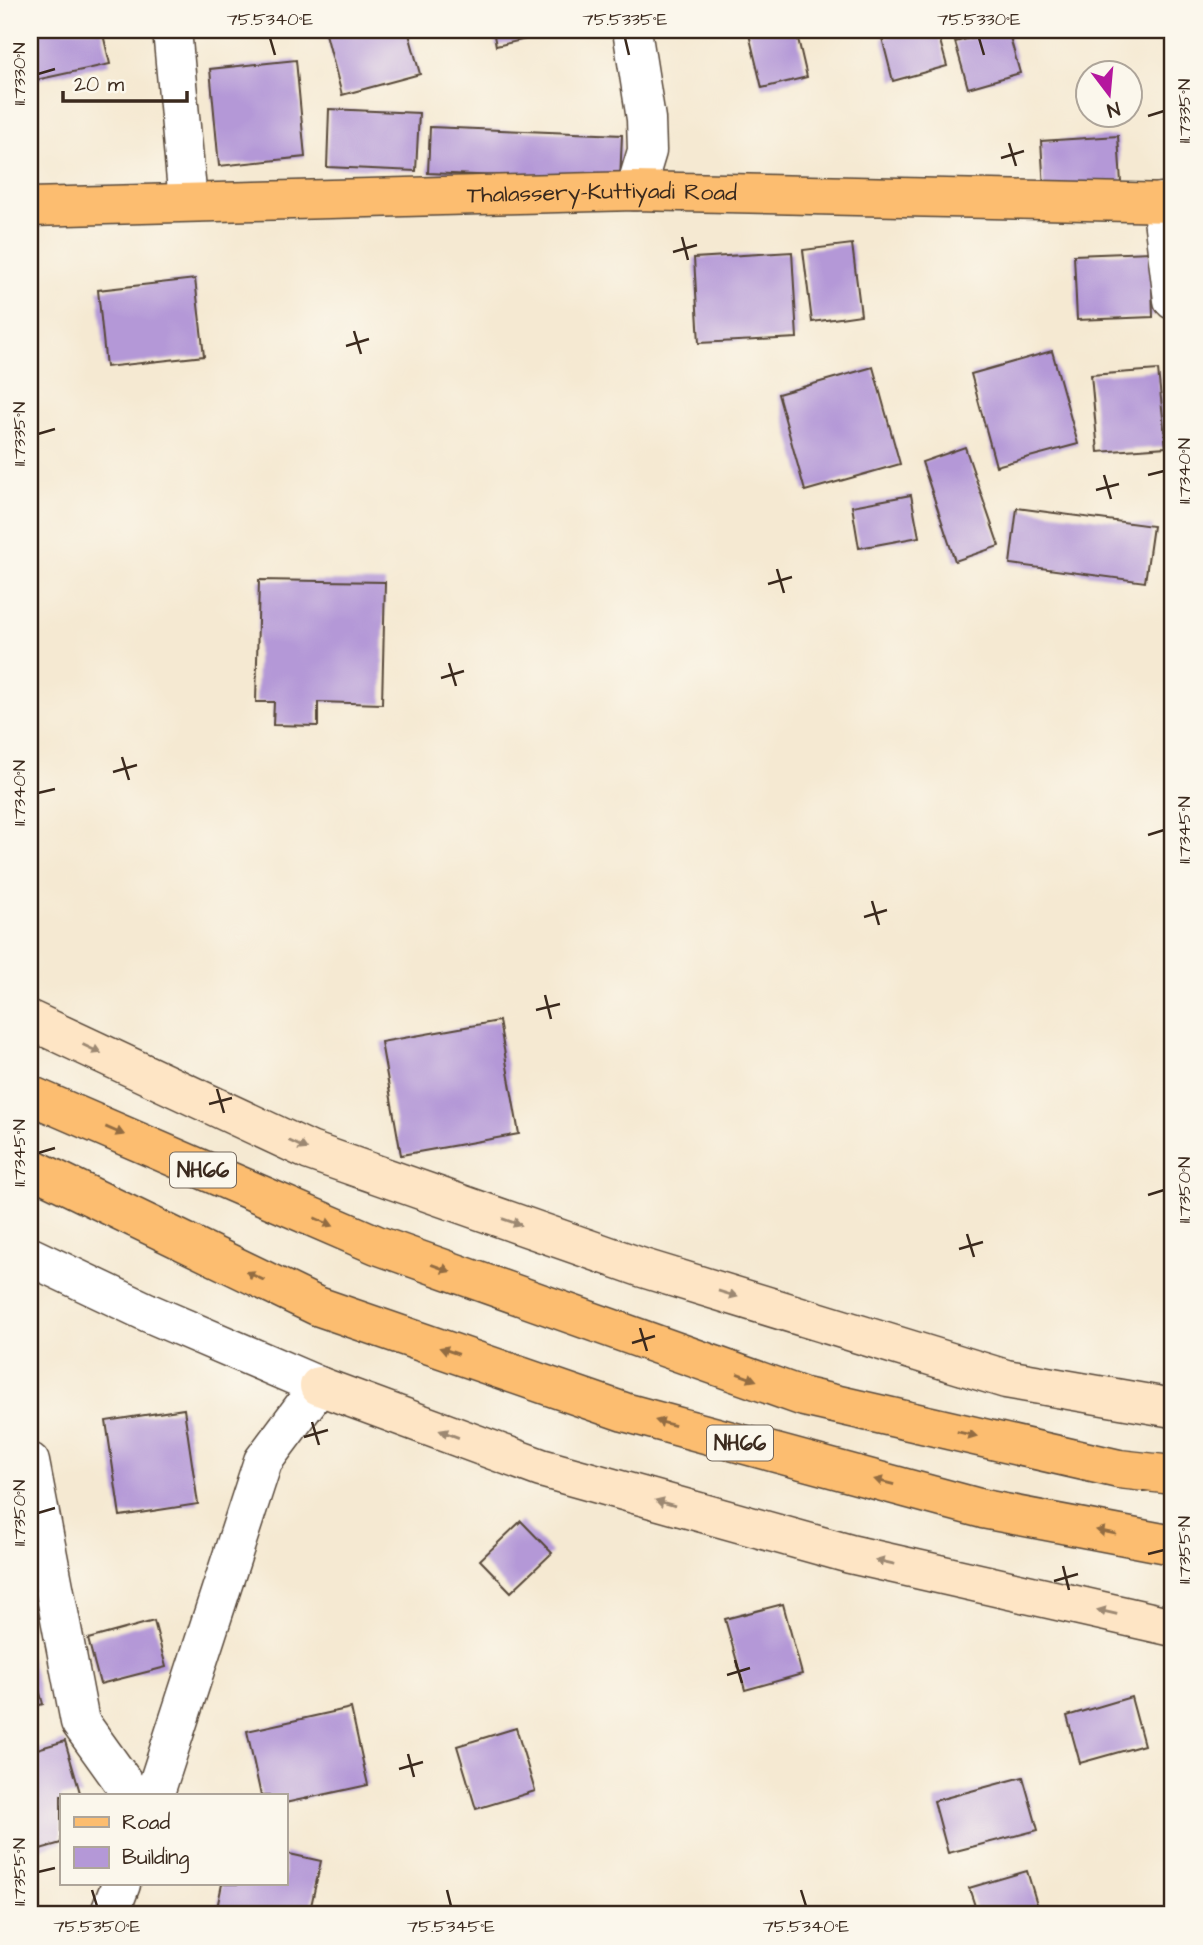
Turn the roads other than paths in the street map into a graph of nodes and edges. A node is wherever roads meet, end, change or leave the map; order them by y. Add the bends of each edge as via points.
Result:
1 (172, 30) edge
2 (632, 30) edge
3 (635, 191) junction
4 (188, 202) junction
5 (1167, 203) edge
6 (30, 207) edge
7 (1173, 300) edge
8 (30, 1020) edge
9 (30, 1094) edge
10 (30, 1167) edge
11 (30, 1259) edge
12 (319, 1386) junction
13 (1173, 1408) edge
14 (30, 1462) edge
15 (1173, 1475) edge
16 (1173, 1545) edge
17 (1173, 1627) edge
18 (132, 1794) edge
19 (154, 1794) edge
20 (121, 1885) edge
21 (109, 1915) edge

1 - 4 street
2 - 3 street via 647,151
3 - 4 main road, Thalassery-Kuttiyadi Road
3 - 5 main road, Thalassery-Kuttiyadi Road
4 - 6 main road, Thalassery-Kuttiyadi Road
5 - 7 street
8 -> 13 street via 310,1151 643,1268 1006,1379
9 -> 15 main road, NH66 via 377,1245 804,1397 1119,1469
16 -> 10 main road, NH66 via 983,1509 624,1412 317,1306
11 - 12 street
17 -> 12 street via 849,1554 541,1468
12 - 19 street via 263,1461
14 - 18 street via 80,1722
20 - 21 street

